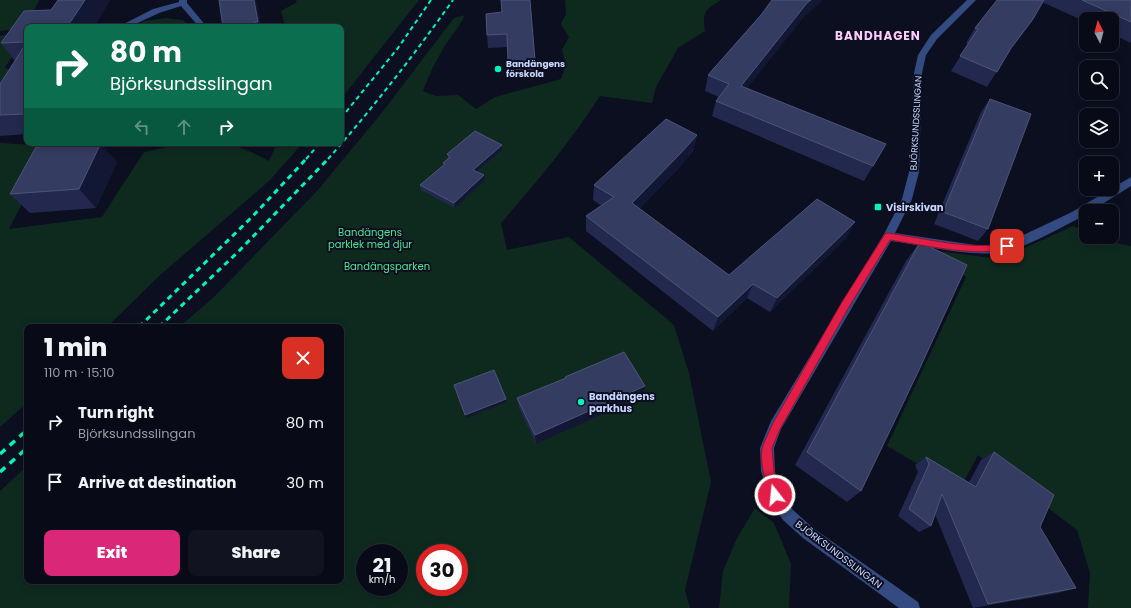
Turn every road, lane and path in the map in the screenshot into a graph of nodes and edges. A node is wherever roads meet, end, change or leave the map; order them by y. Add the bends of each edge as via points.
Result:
1 (972, 0) edge
2 (183, 1) edge
3 (128, 24) edge
4 (201, 24) edge
5 (1131, 181) edge
6 (888, 236) junction
7 (912, 608) edge

1 - 6 street, BJÖRKSUNDSSLINGAN via 934,37 922,55 918,73 914,172 907,199
2 - 3 street
2 - 4 street
5 - 6 street via 1070,218 1018,243 996,249 975,249
6 - 7 street, BJÖRKSUNDSSLINGAN via 776,426 767,448 767,456 768,471 775,495 788,515 808,533

